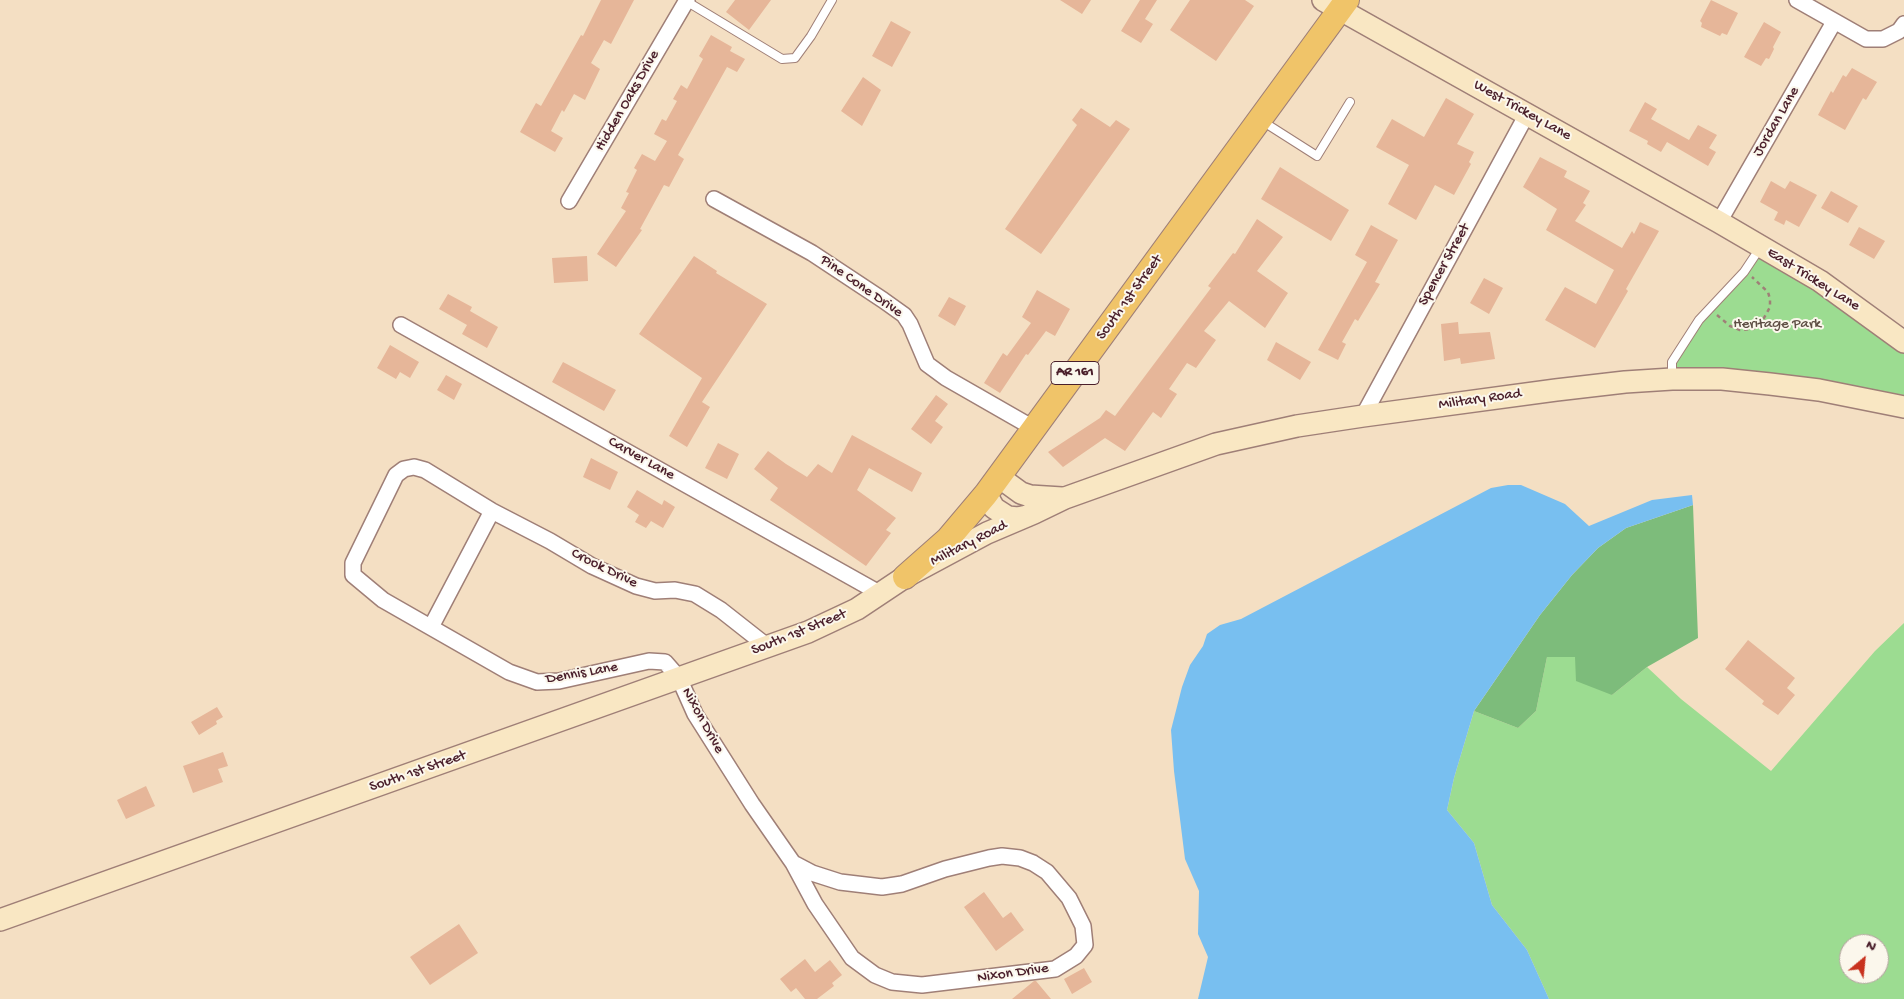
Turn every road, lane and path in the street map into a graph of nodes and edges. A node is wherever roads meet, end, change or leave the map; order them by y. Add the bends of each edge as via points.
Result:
1 (687, 0) edge
2 (832, 0) edge
3 (1797, 0) edge
4 (1337, 3) edge
5 (1834, 22) junction
6 (1904, 24) edge
7 (1350, 102) dead end
8 (1527, 114) junction
9 (1260, 120) junction
10 (714, 200) dead end
11 (570, 201) dead end
12 (1719, 222) junction
13 (1762, 247) junction
14 (1744, 272) junction
15 (1711, 309) junction
16 (401, 325) dead end
17 (1904, 342) edge
18 (1672, 379) junction
19 (1904, 407) edge
20 (1363, 416) junction
21 (1035, 429) junction
22 (993, 485) junction
23 (1065, 498) junction
24 (492, 511) junction
25 (1034, 513) junction
26 (905, 577) junction
27 (881, 594) junction
28 (431, 627) junction
29 (768, 647) junction
30 (679, 678) junction
31 (793, 863) junction
32 (0, 920) edge

1 - 2 lane via 782,59 795,58
1 - 11 street, Hidden Oaks Drive
3 - 5 street
4 - 8 main road, West Trickey Lane
4 - 9 main road, South 1st Street / AR 161
5 - 6 street via 1866,39 1882,39 1899,31
5 - 12 street, Jordan Lane
7 - 9 lane via 1316,156
8 - 12 main road, West Trickey Lane
8 - 20 street, Spencer Street
9 - 21 main road, South 1st Street / AR 161
10 - 21 street, Pine Cone Drive via 812,253 883,300 904,315 927,364
12 - 13 main road, East Trickey Lane
13 - 14 lane
13 - 17 main road, East Trickey Lane via 1820,282
14 - 15 lane
14 - 15 path via 1768,292 1770,307 1760,324 1753,329 1740,330 1730,326
15 - 18 lane via 1699,320 1672,362
16 - 27 street, Carver Lane
18 - 19 main road, Military Road via 1770,384
18 - 20 main road, Military Road via 1556,390
20 - 23 main road, Military Road via 1297,426 1216,444
21 - 22 main road, South 1st Street / AR 161
22 - 23 main road, Military Road via 1030,496
22 - 25 main road, Military Road via 994,508 1008,517 1018,518
22 - 26 main road, South 1st Street / AR 161 via 948,539
23 - 25 main road, Military Road
24 - 28 street
24 - 28 street, Crook Drive via 425,470 414,467 396,475 353,563 353,574 383,600
24 - 29 street, Crook Drive via 592,566 636,586 695,594
25 - 26 main road, Military Road via 987,533
26 - 27 main road, South 1st Street / AR 161
27 - 29 main road, South 1st Street / AR 161 via 808,632
28 - 30 street, Dennis Lane via 509,672 537,682 559,681 648,661 664,662
29 - 30 main road, South 1st Street / AR 161
30 - 31 street, Nixon Drive via 695,714
30 - 32 main road, South 1st Street / AR 161
31 - 31 street, Nixon Drive via 815,904 852,958 875,975 892,982 922,985 1056,969 1076,956 1084,945 1082,926 1064,892 1047,872 1020,858 989,858 882,887 840,882

